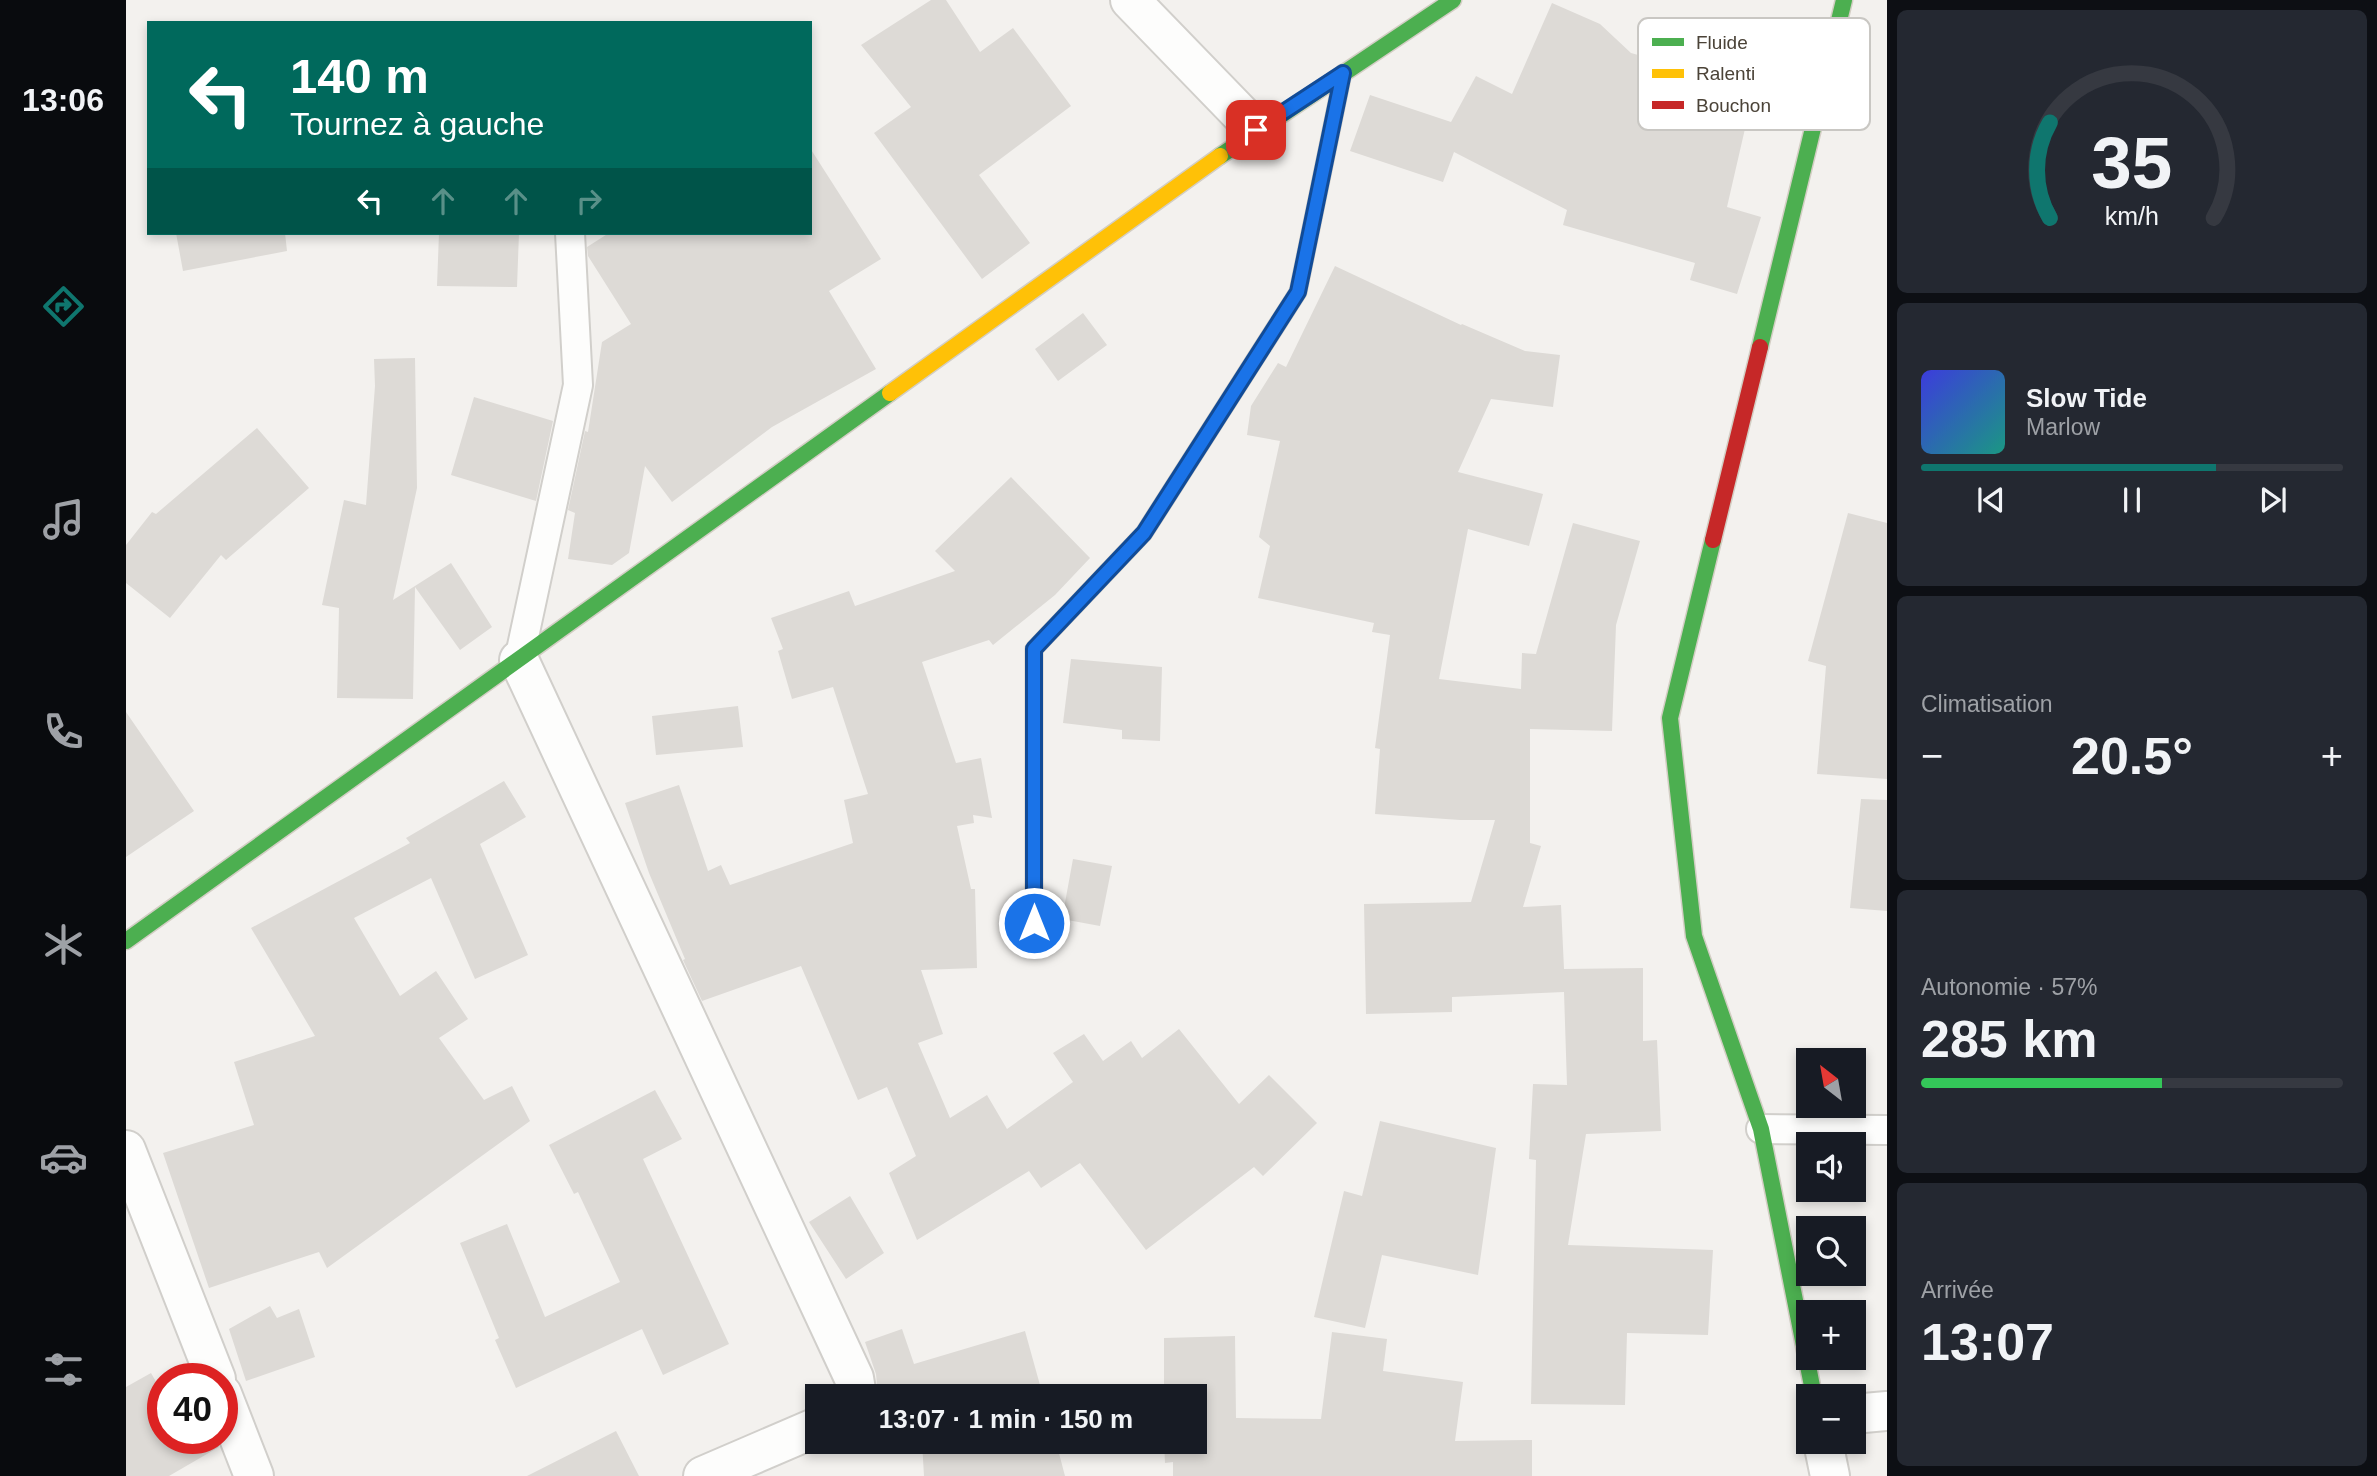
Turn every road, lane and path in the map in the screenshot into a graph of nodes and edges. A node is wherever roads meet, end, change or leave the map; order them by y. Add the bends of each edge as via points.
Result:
1 (1130, 0) edge
2 (1844, 0) edge
3 (1432, 7) edge
4 (1840, 18) edge
5 (1343, 73) junction
6 (1256, 130) junction
7 (1812, 130) edge
8 (569, 235) edge
9 (519, 660) junction
10 (1034, 923) dead end
11 (126, 941) edge
12 (1760, 1129) junction
13 (1887, 1130) edge
14 (126, 1150) edge
15 (210, 1363) edge
16 (855, 1384) edge
17 (1812, 1384) edge
18 (1887, 1410) edge
19 (1866, 1412) edge
20 (805, 1432) edge
21 (238, 1435) edge
22 (1825, 1454) edge
23 (254, 1476) edge
24 (703, 1476) edge
25 (1830, 1476) edge

1 - 6 street
2 - 4 street
3 - 5 street
5 - 6 street
5 - 10 street via 1298,292 1144,533 1034,649
6 - 9 street
7 - 12 street via 1670,718 1694,936
8 - 9 lane via 578,385
9 - 11 street
9 - 16 street
12 - 13 lane
12 - 17 street
14 - 15 street
18 - 19 street
20 - 24 street
21 - 23 street
22 - 25 street

